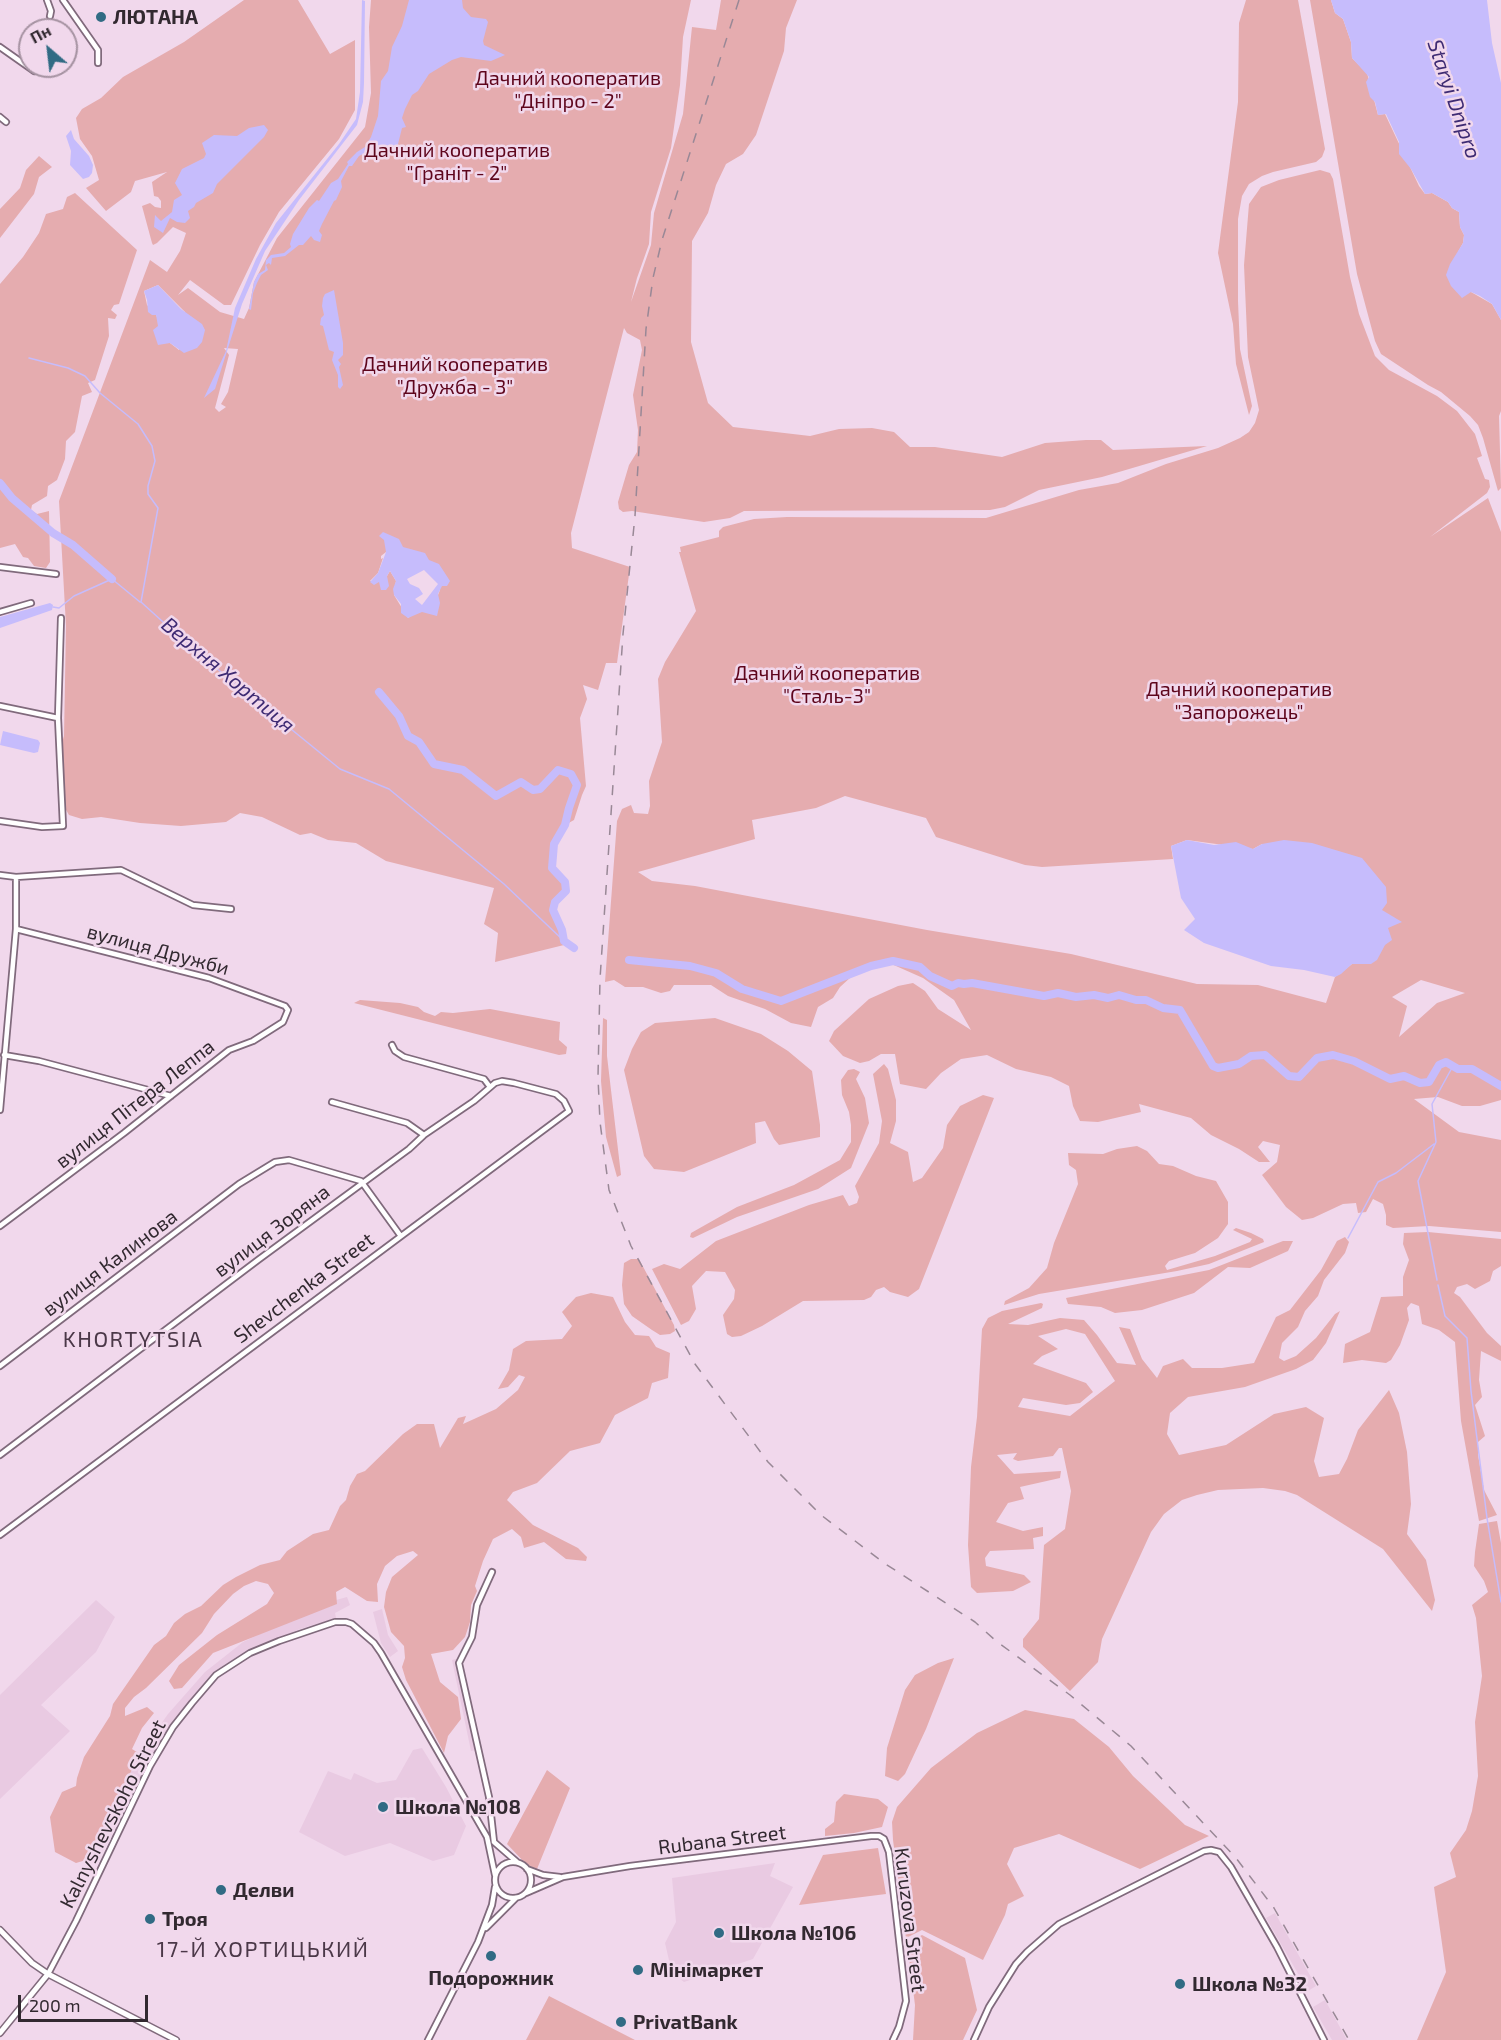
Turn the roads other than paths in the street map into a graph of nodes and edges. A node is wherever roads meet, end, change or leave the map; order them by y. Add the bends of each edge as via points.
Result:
1 (47, 0) edge
2 (63, 0) edge
3 (50, 16) dead end
4 (0, 47) edge
5 (18, 60) edge
6 (98, 63) dead end
7 (0, 117) edge
8 (6, 122) dead end
9 (0, 567) edge
10 (56, 574) dead end
11 (31, 603) dead end
12 (0, 612) edge
13 (61, 618) dead end
14 (0, 706) edge
15 (58, 718) junction
16 (0, 821) edge
17 (0, 875) edge
18 (16, 878) junction
19 (231, 909) dead end
20 (16, 928) junction
21 (288, 1010) joint
22 (392, 1045) dead end
23 (4, 1055) junction
24 (490, 1087) junction
25 (171, 1096) junction
26 (332, 1102) dead end
27 (0, 1110) edge
28 (424, 1135) junction
29 (363, 1183) junction
30 (0, 1226) edge
31 (400, 1235) junction
32 (0, 1366) edge
33 (0, 1455) edge
34 (0, 1535) edge
35 (492, 1572) dead end
36 (487, 1837) junction
37 (884, 1839) joint
38 (494, 1842) junction
39 (520, 1864) junction
40 (526, 1869) junction
41 (495, 1875) junction
42 (562, 1877) junction
43 (495, 1887) junction
44 (525, 1893) junction
45 (516, 1898) junction
46 (0, 1930) edge
47 (483, 1930) junction
48 (48, 1974) junction
49 (0, 2033) edge
50 (176, 2040) edge
51 (428, 2040) edge
52 (893, 2040) edge
53 (974, 2040) edge
54 (1324, 2040) edge

1 - 3 street
2 - 6 street via 98,50
4 - 5 street
7 - 8 street
9 - 10 street
11 - 12 street
13 - 15 street
14 - 15 street
15 - 16 street via 63,826
17 - 18 street
18 - 19 street via 120,870 193,905
18 - 20 street
20 - 21 street, вулиця Дружби via 209,978
20 - 23 street
21 - 25 street, вулиця Пітера Леппа via 283,1022 253,1041 229,1050
22 - 24 street via 404,1057 484,1079
23 - 25 street
23 - 27 street
24 - 28 street, вулиця Зоряна
24 - 31 street, Shevchenka Street via 502,1081 556,1094 569,1111
25 - 30 street, вулиця Пітера Леппа
26 - 28 street via 407,1123
28 - 29 street, вулиця Зоряна
29 - 31 street
29 - 32 street, вулиця Калинова via 289,1160 266,1166
29 - 33 street, вулиця Зоряна
31 - 34 street, Shevchenka Street
35 - 38 street via 477,1605 472,1637 459,1663 489,1797
36 - 38 street
36 - 41 street
36 - 48 street, Kalnyshevskoho Street via 374,1643 352,1624 335,1622 250,1653 216,1675 192,1703 164,1741
37 - 42 street, Rubana Street via 871,1836
37 - 52 street, Kuruzova Street via 906,2001
38 - 39 street
39 - 40 street
39 - 41 street via 506,1864
40 - 42 street, Rubana Street
40 - 44 street via 531,1879
41 - 43 street
42 - 44 street, Rubana Street
43 - 45 street via 504,1896
43 - 47 street
44 - 45 street
45 - 47 street
46 - 48 main road
47 - 51 street
48 - 49 main road
48 - 50 main road
53 - 54 street via 1012,1970 1043,1937 1059,1924 1204,1851 1216,1851 1226,1858

